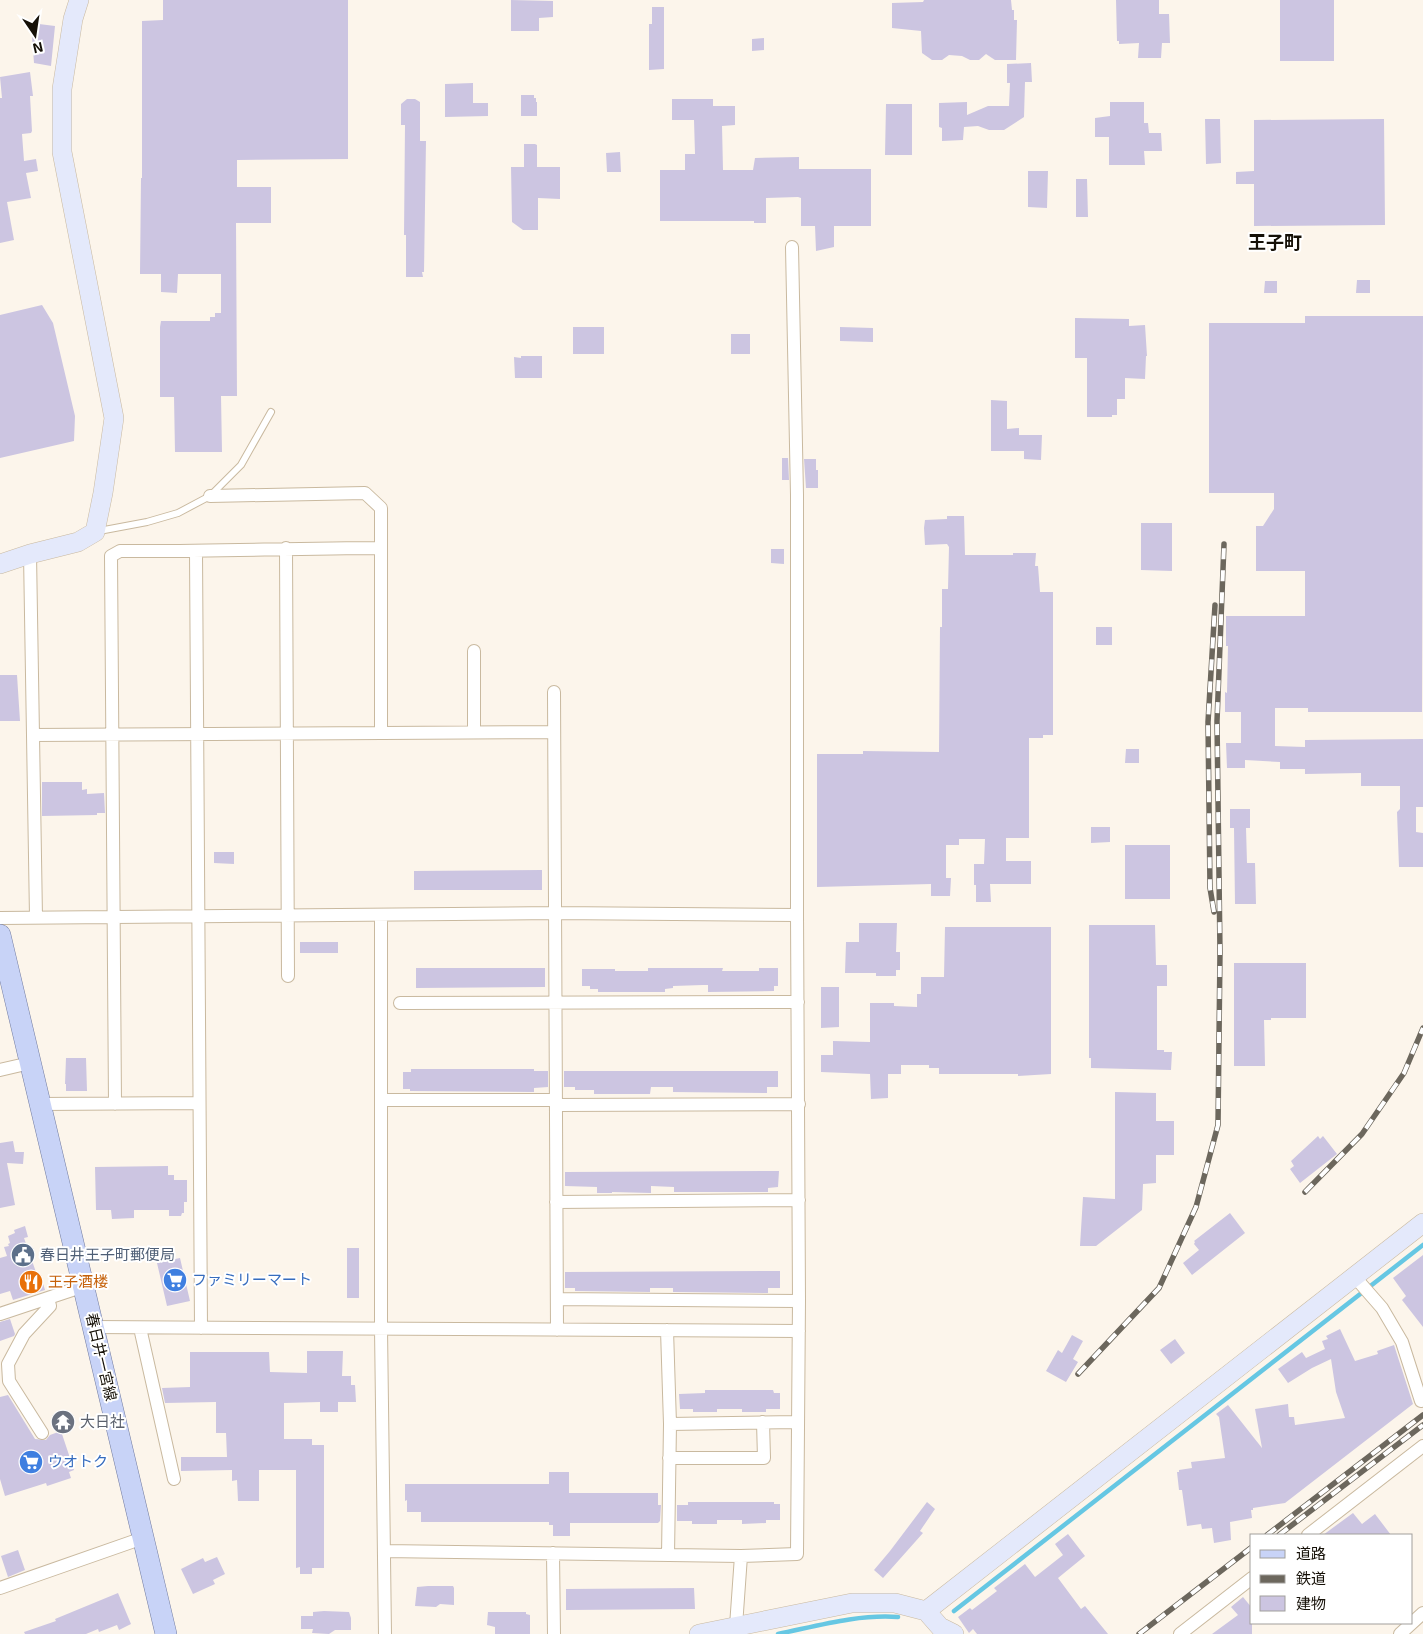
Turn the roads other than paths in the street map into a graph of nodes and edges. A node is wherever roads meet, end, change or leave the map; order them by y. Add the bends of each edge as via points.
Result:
1 (79, 0) edge
2 (792, 247) dead end
3 (272, 412) dead end
4 (210, 496) junction
5 (95, 532) junction
6 (286, 548) junction
7 (380, 548) junction
8 (196, 552) junction
9 (30, 554) junction
10 (0, 564) edge
11 (474, 652) dead end
12 (554, 692) dead end
13 (474, 732) junction
14 (554, 732) junction
15 (381, 733) junction
16 (197, 734) junction
17 (287, 734) junction
18 (33, 735) junction
19 (112, 735) junction
20 (555, 913) junction
21 (288, 915) junction
22 (380, 915) junction
23 (797, 915) junction
24 (198, 916) junction
25 (114, 917) junction
26 (0, 918) edge
27 (36, 918) junction
28 (0, 935) edge
29 (288, 976) dead end
30 (7, 997) edge
31 (555, 1002) junction
32 (798, 1002) junction
33 (400, 1003) dead end
34 (30, 1063) junction
35 (0, 1070) edge
36 (381, 1100) junction
37 (199, 1103) junction
38 (556, 1103) junction
39 (40, 1104) junction
40 (116, 1104) junction
41 (799, 1104) junction
42 (799, 1200) junction
43 (556, 1202) junction
44 (1423, 1223) edge
45 (1362, 1285) junction
46 (84, 1286) junction
47 (48, 1298) junction
48 (557, 1300) junction
49 (799, 1301) junction
50 (0, 1314) edge
51 (94, 1327) junction
52 (140, 1328) junction
53 (201, 1328) junction
54 (381, 1329) junction
55 (557, 1330) junction
56 (667, 1330) junction
57 (799, 1331) junction
58 (1421, 1401) dead end
59 (763, 1422) junction
60 (798, 1422) junction
61 (670, 1424) junction
62 (42, 1433) dead end
63 (1423, 1446) edge
64 (670, 1458) junction
65 (174, 1479) dead end
66 (1309, 1534) edge
67 (143, 1538) junction
68 (384, 1551) junction
69 (553, 1553) junction
70 (668, 1555) junction
71 (740, 1556) junction
72 (1250, 1580) edge
73 (0, 1588) edge
74 (926, 1611) junction
75 (1423, 1613) edge
76 (1413, 1622) edge
77 (1411, 1624) edge
78 (736, 1626) junction
79 (166, 1634) edge
80 (385, 1634) edge
81 (554, 1634) edge
82 (700, 1634) edge
83 (954, 1634) edge
84 (1180, 1634) edge
85 (1400, 1634) edge

1 - 5 street via 62,89 62,152 114,418
2 - 23 street via 798,495
3 - 4 lane via 240,465
4 - 5 lane via 178,513
4 - 7 street via 365,493 381,508
5 - 9 street via 78,542
6 - 7 street
6 - 8 street
6 - 17 street
7 - 15 street
8 - 16 street
8 - 19 street via 120,551 111,556
9 - 10 street
9 - 18 street
11 - 13 street
12 - 14 street
13 - 14 street
13 - 15 street
14 - 20 street
15 - 17 street
16 - 17 street
16 - 19 street
16 - 24 street
17 - 21 street
18 - 19 street
18 - 27 street
19 - 25 street
20 - 22 street
20 - 23 street
20 - 31 street
21 - 22 street
21 - 24 street
21 - 29 street
22 - 36 street
23 - 32 street
24 - 25 street
24 - 37 street
25 - 27 street
25 - 40 street
26 - 27 street
28 - 30 main road, 春日井一宮線
30 - 34 main road, 春日井一宮線
31 - 32 street
31 - 33 street
31 - 38 street
32 - 41 street
34 - 35 street
34 - 39 main road, 春日井一宮線
36 - 38 street
36 - 54 street
37 - 40 street
37 - 53 street
38 - 41 street
38 - 43 street
39 - 40 street
39 - 46 main road, 春日井一宮線
41 - 42 street
42 - 43 street
42 - 49 street
43 - 48 street
44 - 45 street
45 - 58 street via 1382,1308 1402,1342
45 - 74 street
46 - 47 street
46 - 51 main road, 春日井一宮線
47 - 50 street
47 - 62 street via 50,1306 24,1334 8,1364 9,1380
48 - 49 street
48 - 55 street
49 - 57 street
51 - 52 street
51 - 67 main road, 春日井一宮線
52 - 53 street
52 - 65 street
53 - 54 street
54 - 55 street
54 - 68 street
55 - 56 street
56 - 57 street
56 - 61 street
57 - 60 street
59 - 60 street
59 - 61 street
59 - 64 street via 764,1458
60 - 71 street via 797,1554
61 - 64 street
63 - 66 street
64 - 70 street
67 - 73 street
67 - 79 main road, 春日井一宮線
68 - 69 street
68 - 80 street
69 - 70 street
69 - 81 street
70 - 71 street
71 - 78 street
72 - 84 street
74 - 78 street via 895,1604 852,1603
74 - 83 street via 940,1627
75 - 76 street
77 - 85 street
78 - 82 street

